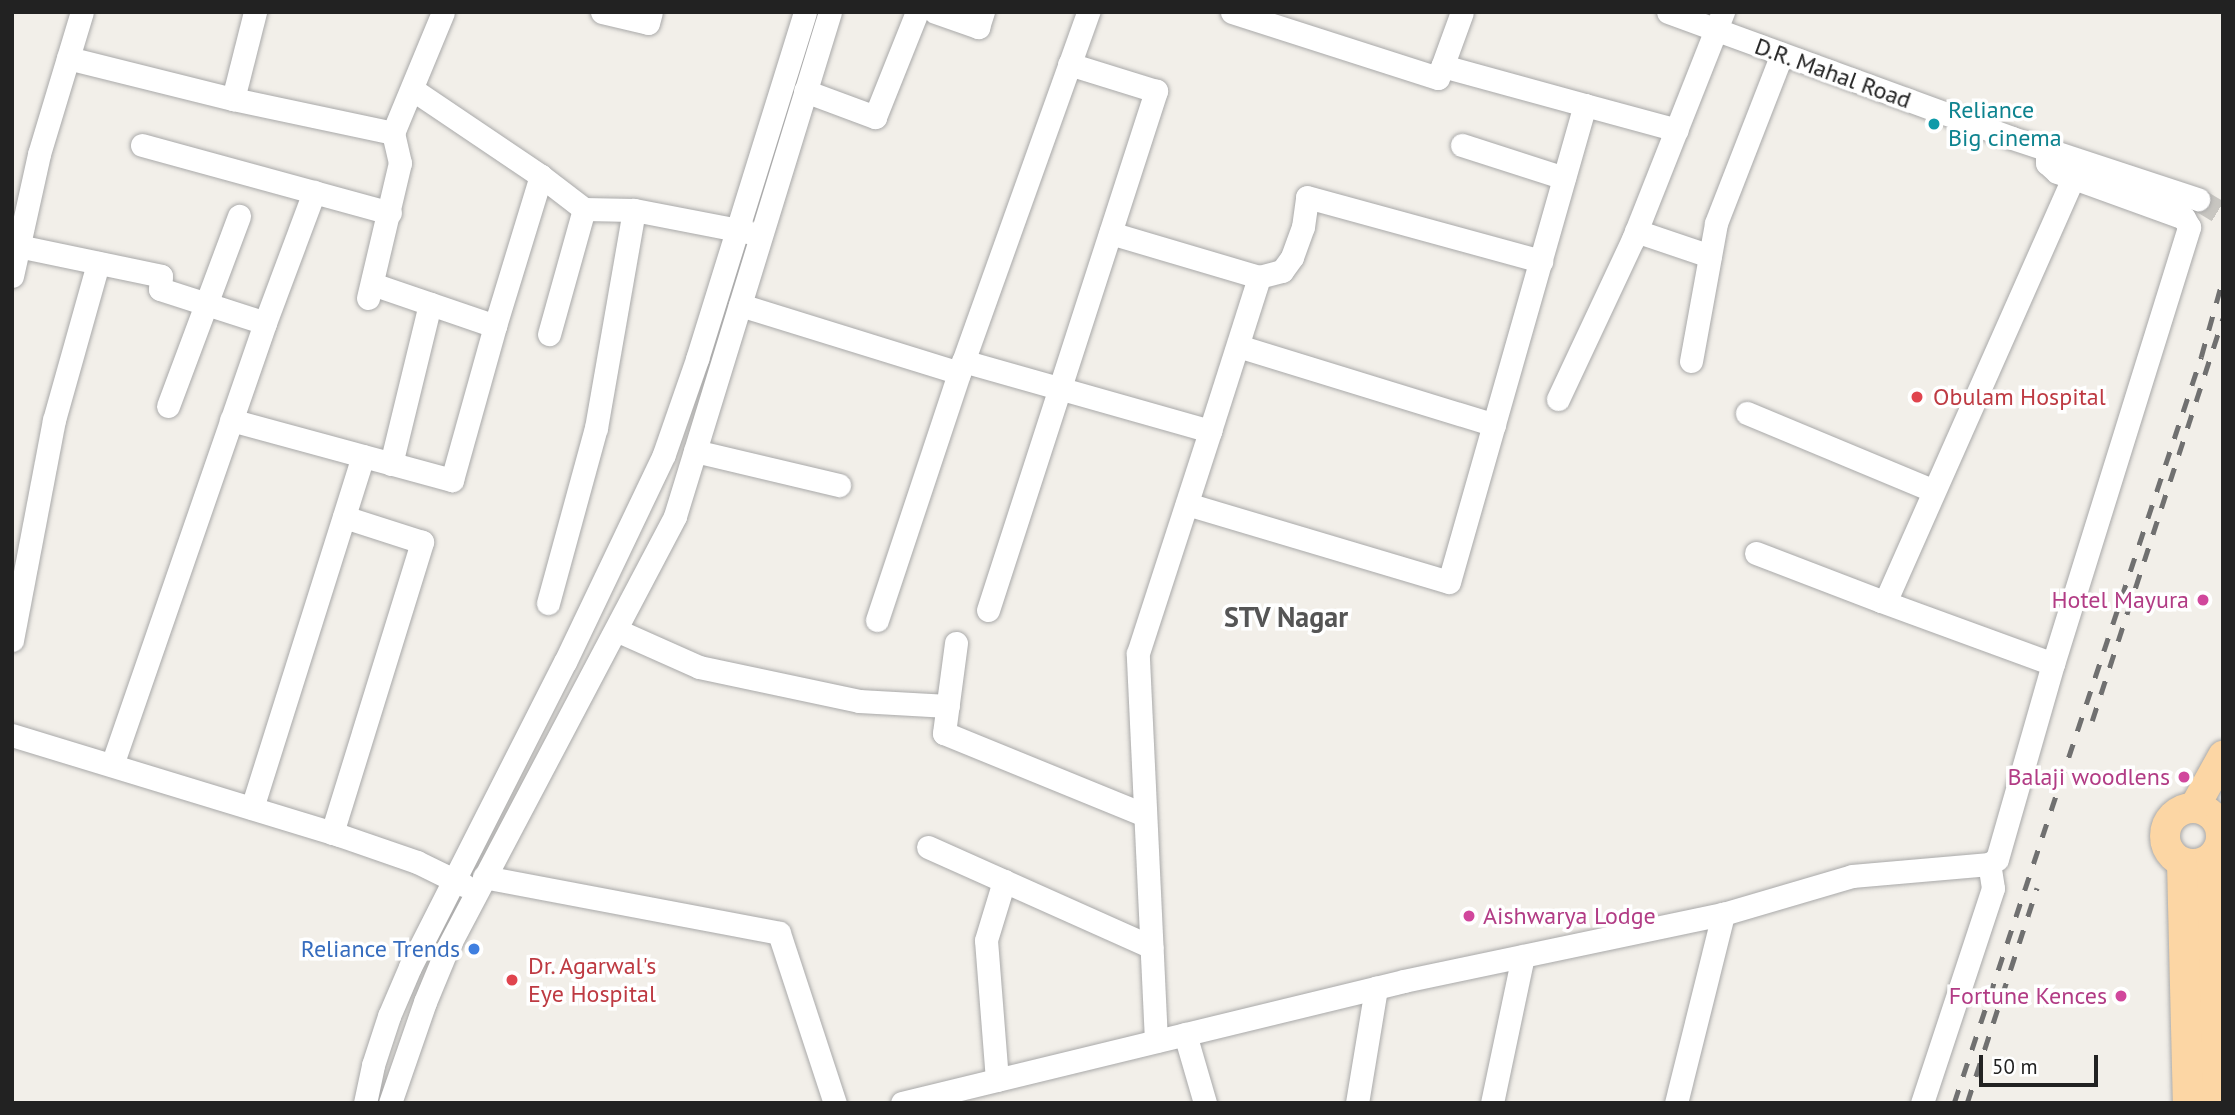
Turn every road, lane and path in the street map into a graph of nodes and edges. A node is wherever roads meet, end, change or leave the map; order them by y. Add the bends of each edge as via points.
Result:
1 (82, 12) edge
2 (255, 12) edge
3 (443, 12) edge
4 (602, 12) edge
5 (651, 12) edge
6 (805, 12) edge
7 (830, 12) edge
8 (917, 12) edge
9 (936, 12) edge
10 (983, 12) edge
11 (1088, 12) edge
12 (1232, 12) edge
13 (1462, 12) edge
14 (1668, 12) edge
15 (1721, 21) edge
16 (1782, 54) junction
17 (68, 58) junction
18 (1069, 64) junction
19 (1442, 66) junction
20 (412, 89) junction
21 (805, 91) junction
22 (233, 99) junction
23 (1585, 105) junction
24 (1677, 130) junction
25 (393, 133) junction
26 (142, 145) dead end
27 (1462, 145) dead end
28 (2047, 150) junction
29 (541, 176) junction
30 (1564, 178) junction
31 (2073, 180) junction
32 (314, 192) junction
33 (2198, 199) tunnel mouth
34 (584, 209) junction
35 (634, 210) junction
36 (390, 213) junction
37 (239, 216) dead end
38 (736, 229) junction
39 (1636, 231) junction
40 (1110, 233) junction
41 (761, 234) junction
42 (18, 246) junction
43 (1710, 256) junction
44 (1541, 261) junction
45 (97, 263) junction
46 (12, 276) edge
47 (1259, 278) junction
48 (207, 304) junction
49 (430, 304) junction
50 (740, 305) junction
51 (265, 323) junction
52 (495, 326) junction
53 (549, 334) dead end
54 (1238, 346) junction
55 (1691, 361) dead end
56 (961, 367) junction
57 (1060, 387) junction
58 (1558, 399) dead end
59 (168, 406) dead end
60 (1747, 413) dead end
61 (231, 420) junction
62 (1494, 425) junction
63 (1210, 431) junction
64 (695, 451) junction
65 (363, 456) junction
66 (391, 464) junction
67 (839, 485) dead end
68 (1932, 490) junction
69 (1187, 504) junction
70 (344, 517) junction
71 (1756, 553) dead end
72 (1881, 601) junction
73 (548, 603) dead end
74 (988, 610) dead end
75 (877, 620) dead end
76 (616, 630) junction
77 (12, 640) edge
78 (956, 643) dead end
79 (2053, 664) junction
80 (948, 706) junction
81 (12, 735) edge
82 (2223, 756) edge
83 (112, 765) junction
84 (252, 808) junction
85 (2211, 811) edge
86 (1145, 815) junction
87 (331, 833) junction
88 (928, 847) dead end
89 (2195, 861) junction
90 (1989, 864) junction
91 (453, 880) junction
92 (1004, 881) junction
93 (480, 884) junction
94 (1724, 914) junction
95 (1152, 947) junction
96 (1523, 956) junction
97 (1376, 988) junction
98 (1185, 1034) junction
99 (1156, 1041) junction
100 (997, 1080) junction
101 (365, 1103) edge
102 (390, 1103) edge
103 (835, 1103) edge
104 (902, 1103) edge
105 (1205, 1103) edge
106 (1357, 1103) edge
107 (1492, 1103) edge
108 (1676, 1103) edge
109 (1922, 1103) edge
110 (2189, 1103) edge
111 (2217, 1103) edge

1 - 17 street
2 - 22 street
3 - 20 street
4 - 5 street via 648,23
6 - 38 street
7 - 21 street
8 - 21 street via 875,117
9 - 10 street via 978,27
11 - 18 street
12 - 19 street via 1438,78
13 - 19 street
14 - 15 street, D.R. Mahal Road
15 - 16 street, D.R. Mahal Road
15 - 24 street
16 - 28 street, D.R. Mahal Road
16 - 43 street via 1716,223
17 - 22 street
17 - 42 street via 38,154
18 - 40 street via 1156,91
18 - 56 street
19 - 23 street
20 - 25 street
20 - 29 street
21 - 41 street
22 - 25 street
23 - 24 street
23 - 30 street
24 - 39 street
25 - 36 street via 400,163
26 - 32 street
27 - 30 street
28 - 31 street via 2048,163
28 - 33 street, D.R. Mahal Road
29 - 34 street
29 - 52 street
30 - 44 street
31 - 68 street
31 - 79 street via 2184,218 2189,227
32 - 36 street
32 - 51 street
34 - 35 street
34 - 53 street
35 - 38 street
35 - 73 street via 596,428
36 - 49 street via 370,291
37 - 48 street
38 - 41 street
38 - 91 street via 664,454 565,663
39 - 43 street
39 - 58 street
40 - 47 street
40 - 57 street
41 - 50 street
42 - 45 street
42 - 46 street
43 - 55 street
44 - 47 street via 1307,197 1292,257 1282,271
44 - 62 street
45 - 48 street via 161,276 160,289
45 - 77 street via 54,420
47 - 54 street
48 - 51 street
48 - 59 street
49 - 52 street
49 - 66 street
50 - 56 street
50 - 64 street
51 - 61 street
52 - 66 street via 453,480
54 - 62 street
54 - 63 street
56 - 57 street
56 - 75 street
57 - 63 street
57 - 74 street
60 - 68 street
61 - 65 street
61 - 83 street
62 - 69 street via 1449,582
63 - 69 street
64 - 67 street
64 - 76 street via 675,516
65 - 66 street
65 - 70 street
68 - 72 street via 1889,596
69 - 86 street via 1138,653
70 - 84 street
70 - 87 street via 422,541
71 - 72 street
72 - 79 street
76 - 80 street via 699,667 859,701
76 - 93 street
78 - 80 street
79 - 90 street via 2000,853
80 - 86 street via 944,733
81 - 83 street
82 - 85 main road
83 - 84 street
84 - 87 street
85 - 89 main road via 2221,841
85 - 89 main road via 2174,815 2165,834 2171,854
86 - 95 street
87 - 91 street via 417,862
88 - 92 street
89 - 110 main road
89 - 111 main road
90 - 94 street via 1852,876
90 - 109 street via 1993,888
91 - 93 street
91 - 101 street via 389,1016
92 - 95 street
92 - 100 street via 986,940
93 - 102 street via 425,1002
93 - 103 street via 779,933
94 - 96 street
94 - 108 street
95 - 99 street
96 - 97 street
96 - 107 street
97 - 98 street
97 - 106 street
98 - 99 street
98 - 105 street
99 - 100 street
100 - 104 street

